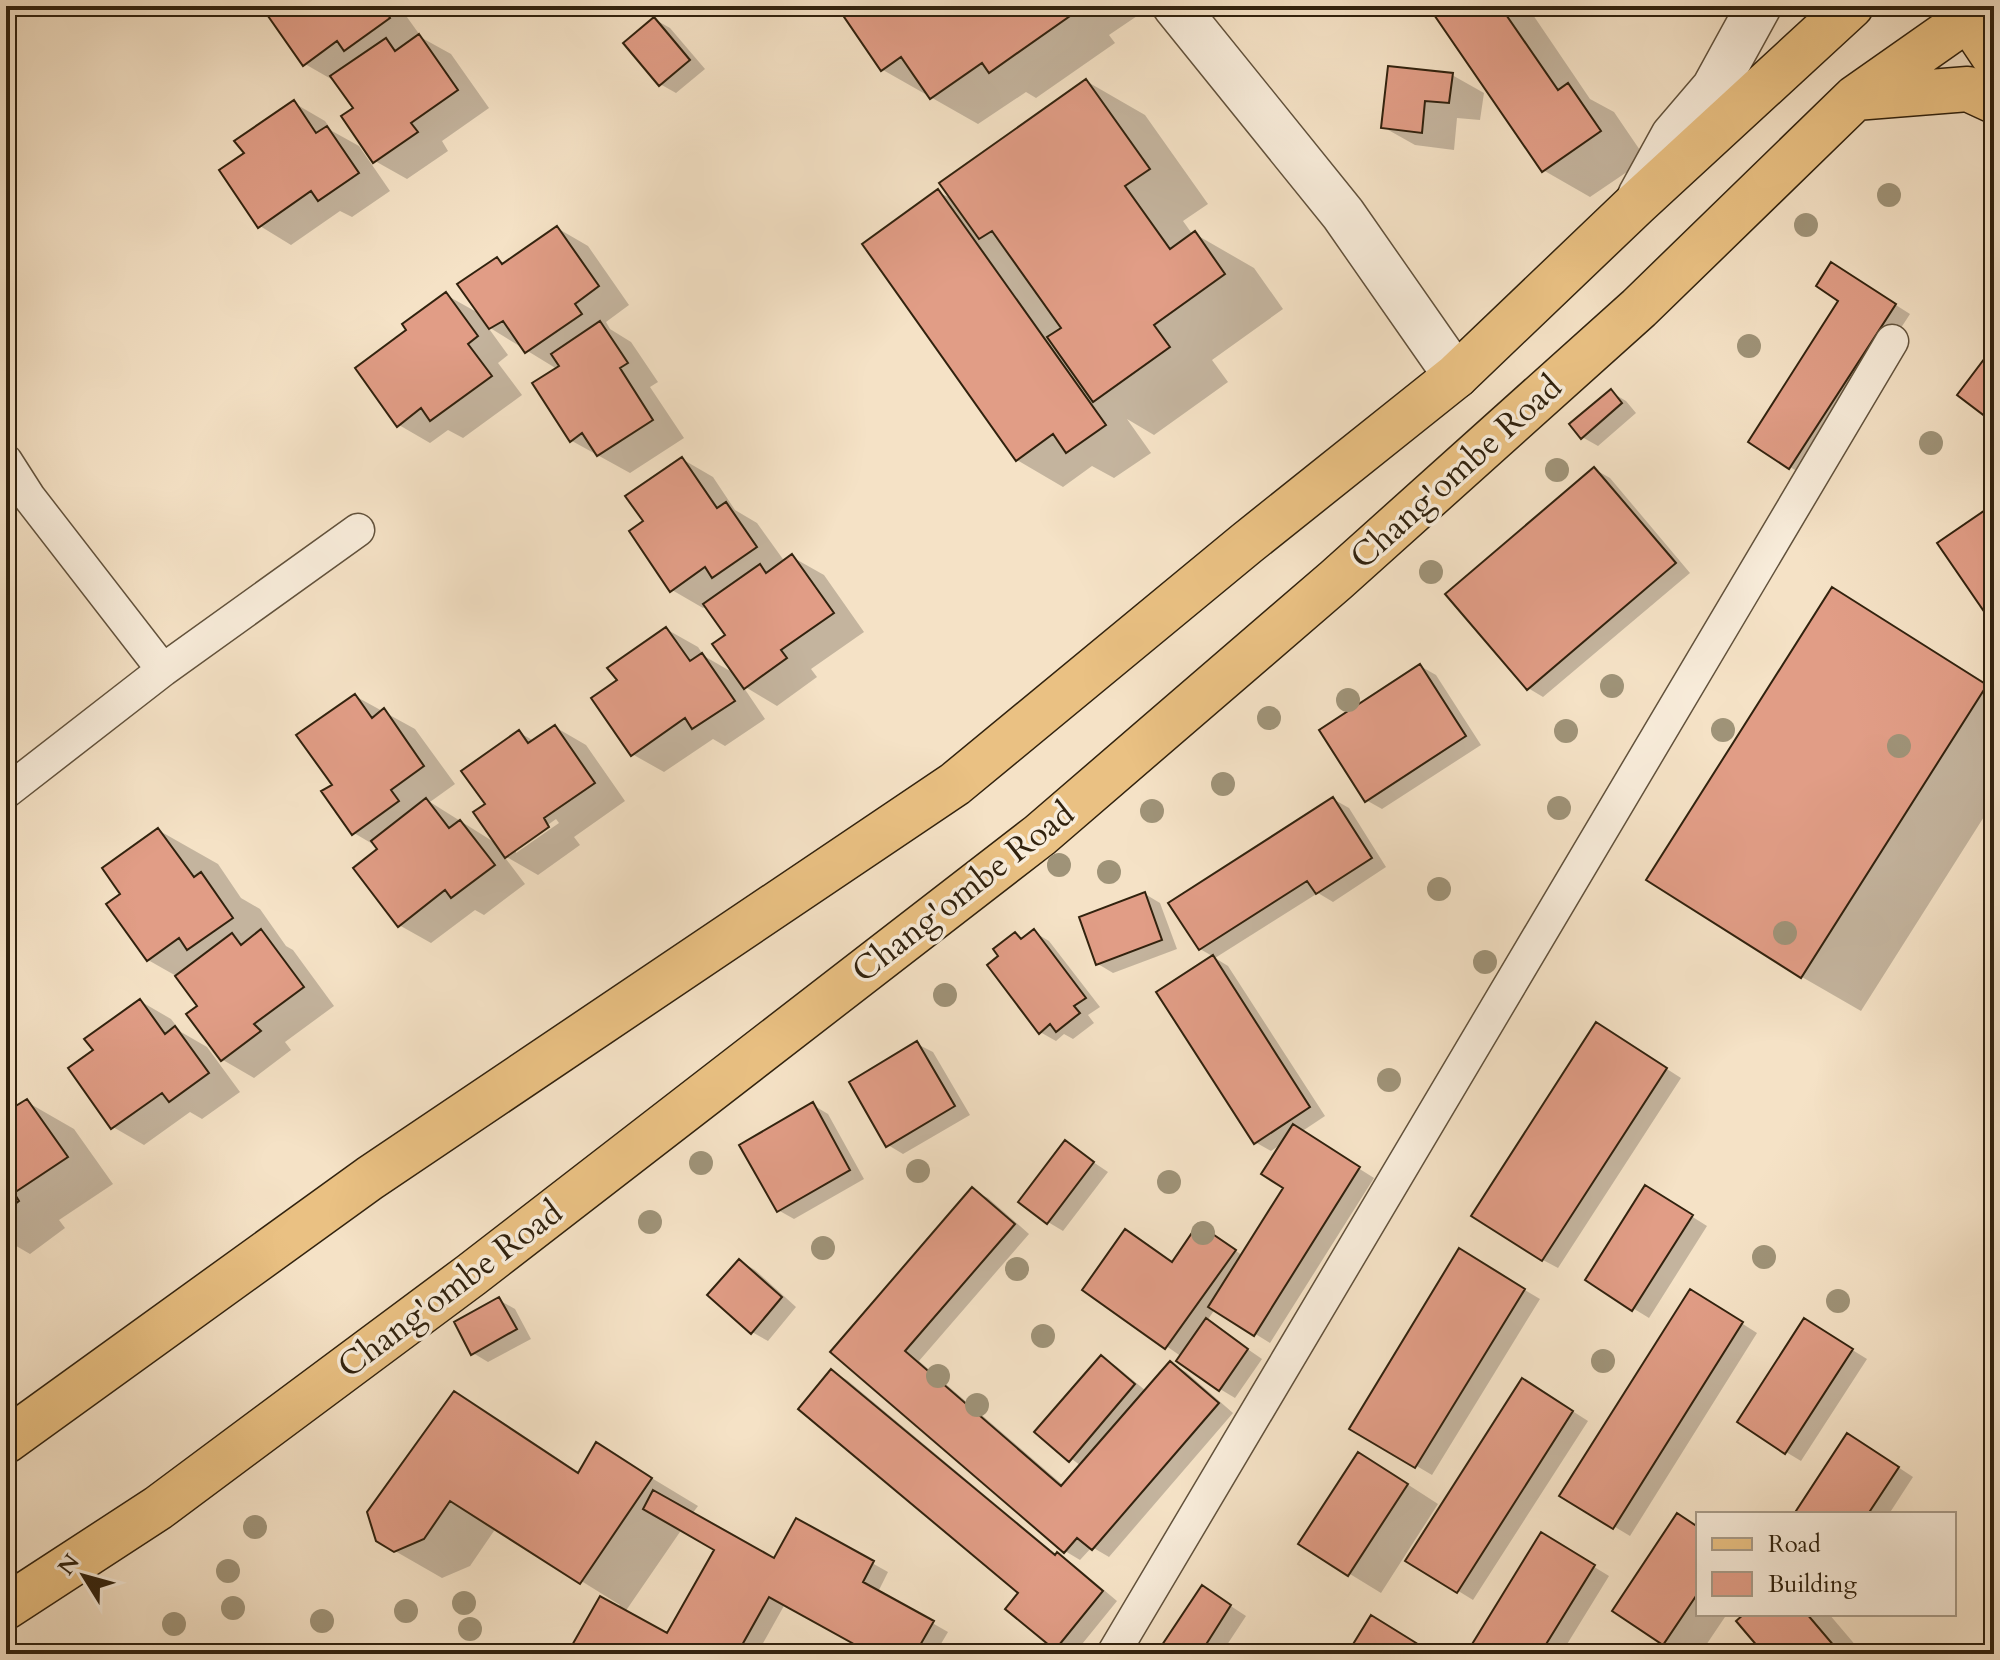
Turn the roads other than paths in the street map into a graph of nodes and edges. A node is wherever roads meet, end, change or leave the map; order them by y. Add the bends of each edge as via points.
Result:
1 (1175, 6) edge
2 (1759, 6) edge
3 (1816, 6) edge
4 (1851, 6) edge
5 (1972, 10) edge
6 (1994, 57) edge
7 (1776, 73) junction
8 (1855, 98) junction
9 (1994, 101) edge
10 (1636, 204) junction
11 (1892, 341) dead end
12 (1456, 376) junction
13 (12, 483) edge
14 (358, 530) dead end
15 (163, 670) junction
16 (6, 792) edge
17 (6, 1441) edge
18 (6, 1607) edge
19 (1113, 1654) edge

1 - 12 street via 1343,214
2 - 10 street via 1714,88 1673,136
3 - 7 main road, Chang'ombe Road
4 - 7 main road, Chang'ombe Road
5 - 6 main road
5 - 8 main road, Chang'ombe Road
7 - 10 main road, Chang'ombe Road
8 - 9 main road via 1968,89
8 - 18 main road, Chang'ombe Road via 1639,308 1336,580 1040,835 471,1275 158,1508
10 - 12 main road, Chang'ombe Road
11 - 19 lane
12 - 17 main road, Chang'ombe Road via 955,784 370,1178
13 - 15 lane
14 - 15 lane
15 - 16 lane

